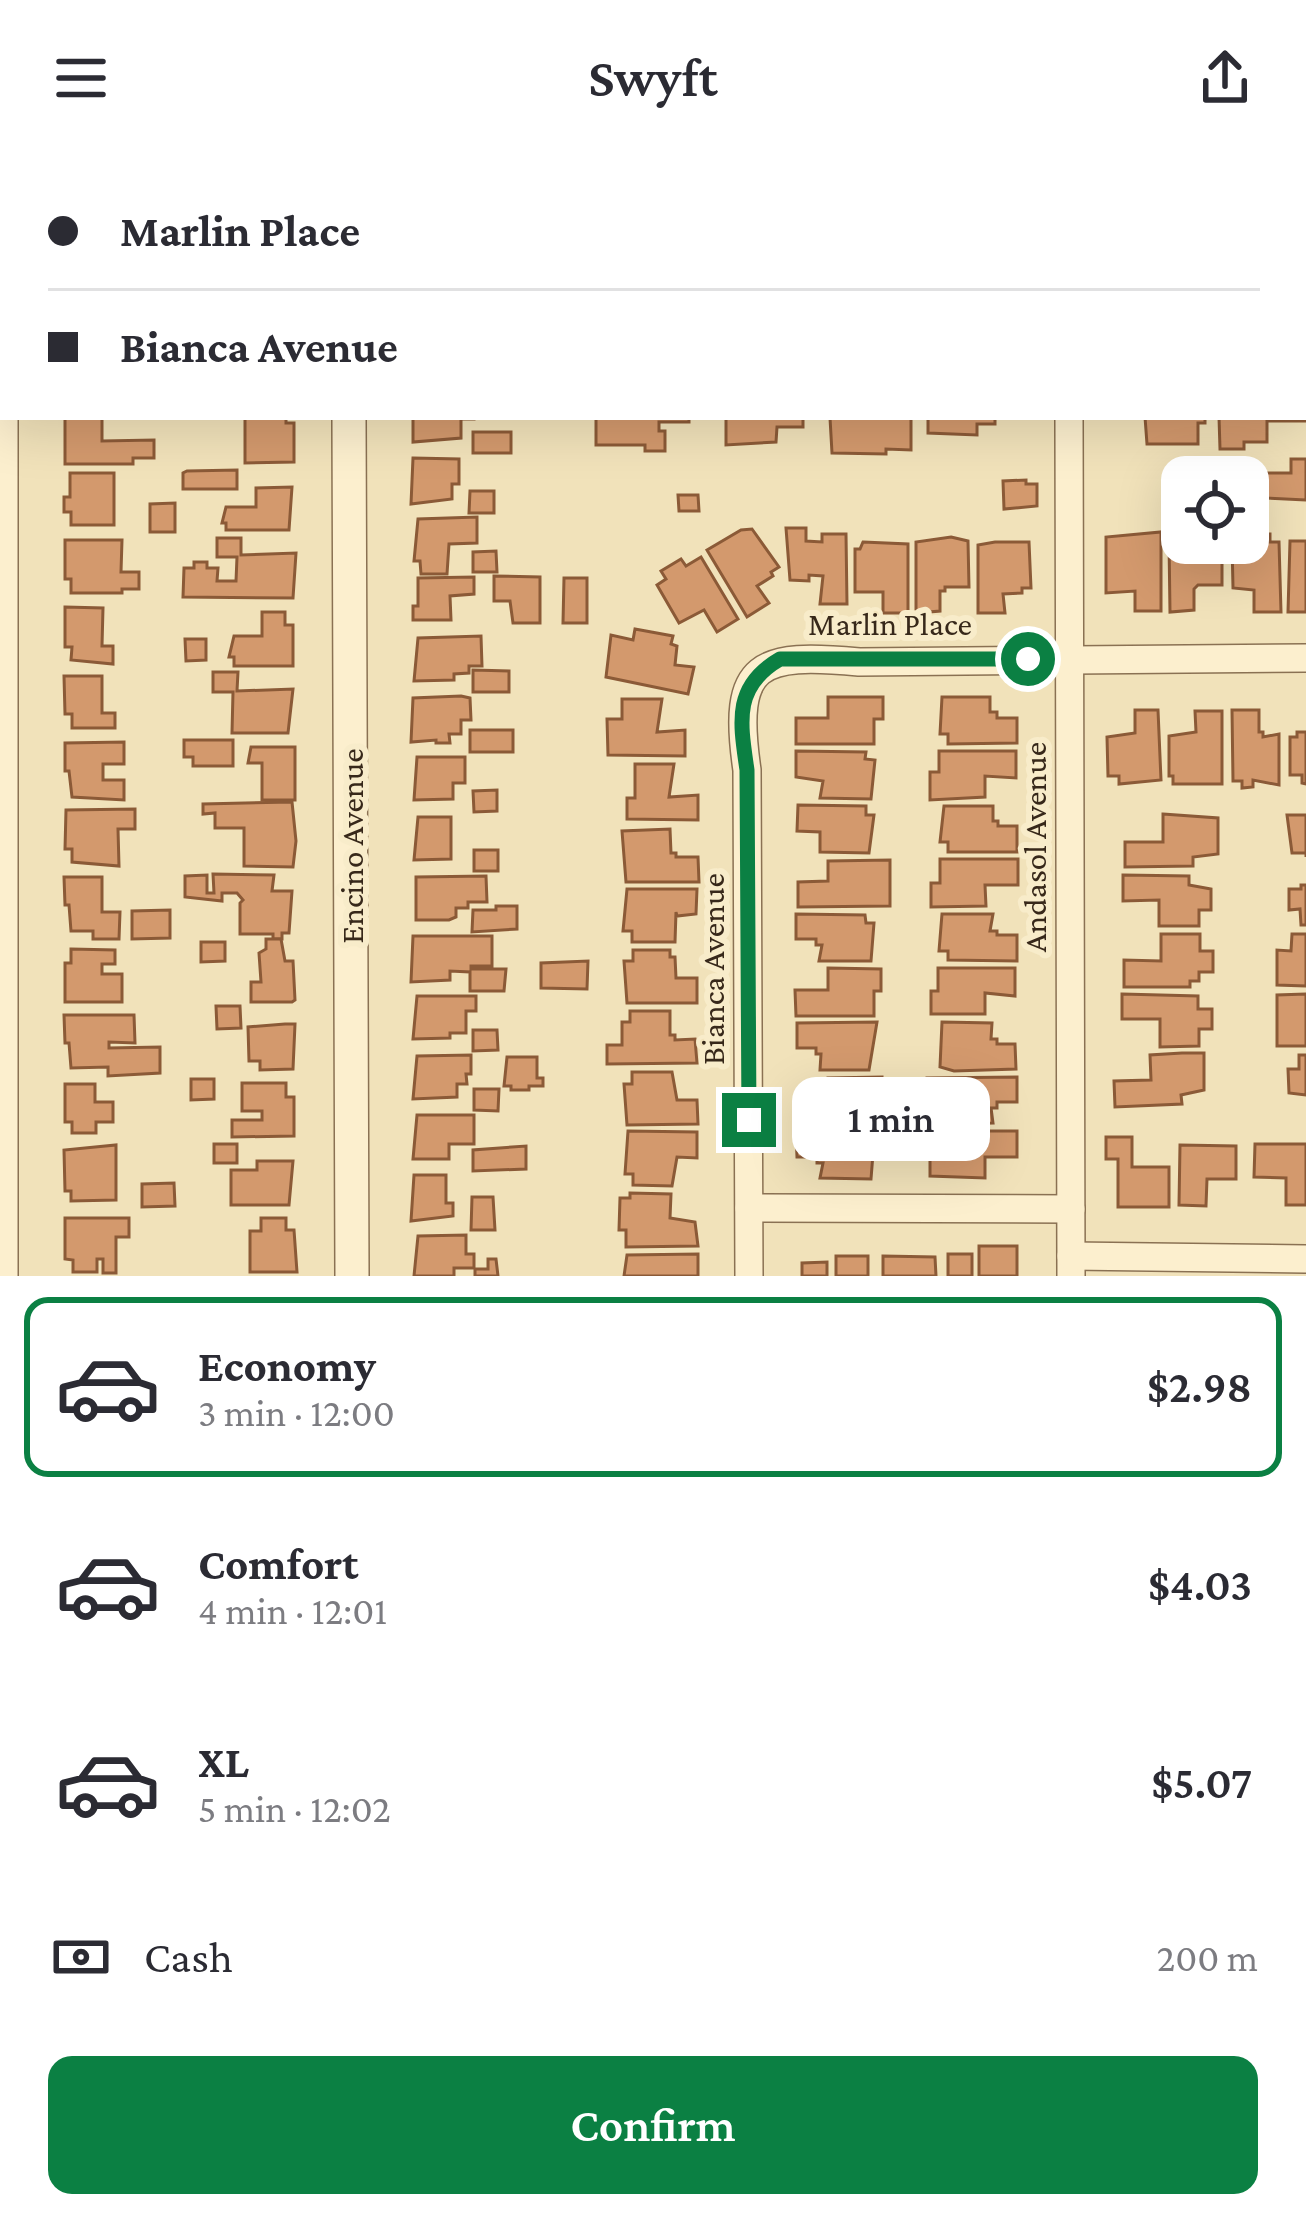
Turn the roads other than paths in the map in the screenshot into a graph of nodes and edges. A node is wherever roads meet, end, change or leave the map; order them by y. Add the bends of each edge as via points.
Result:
1 (4, 420) edge
2 (349, 420) edge
3 (1069, 420) edge
4 (1070, 658) junction
5 (1306, 658) edge
6 (764, 668) joint
7 (749, 1208) junction
8 (1071, 1209) junction
9 (1306, 1259) edge
10 (1071, 1266) edge
11 (4, 1276) edge
12 (352, 1276) edge
13 (749, 1276) edge

1 - 11 street
2 - 12 street, Encino Avenue
3 - 4 street, Andasol Avenue
4 - 5 street, Marlin Place
4 - 6 street, Marlin Place via 806,657
4 - 8 street, Andasol Avenue
6 - 7 street, Bianca Avenue via 742,709
7 - 8 street
7 - 13 street, Bianca Avenue
8 - 10 street, Andasol Avenue
9 - 10 street

